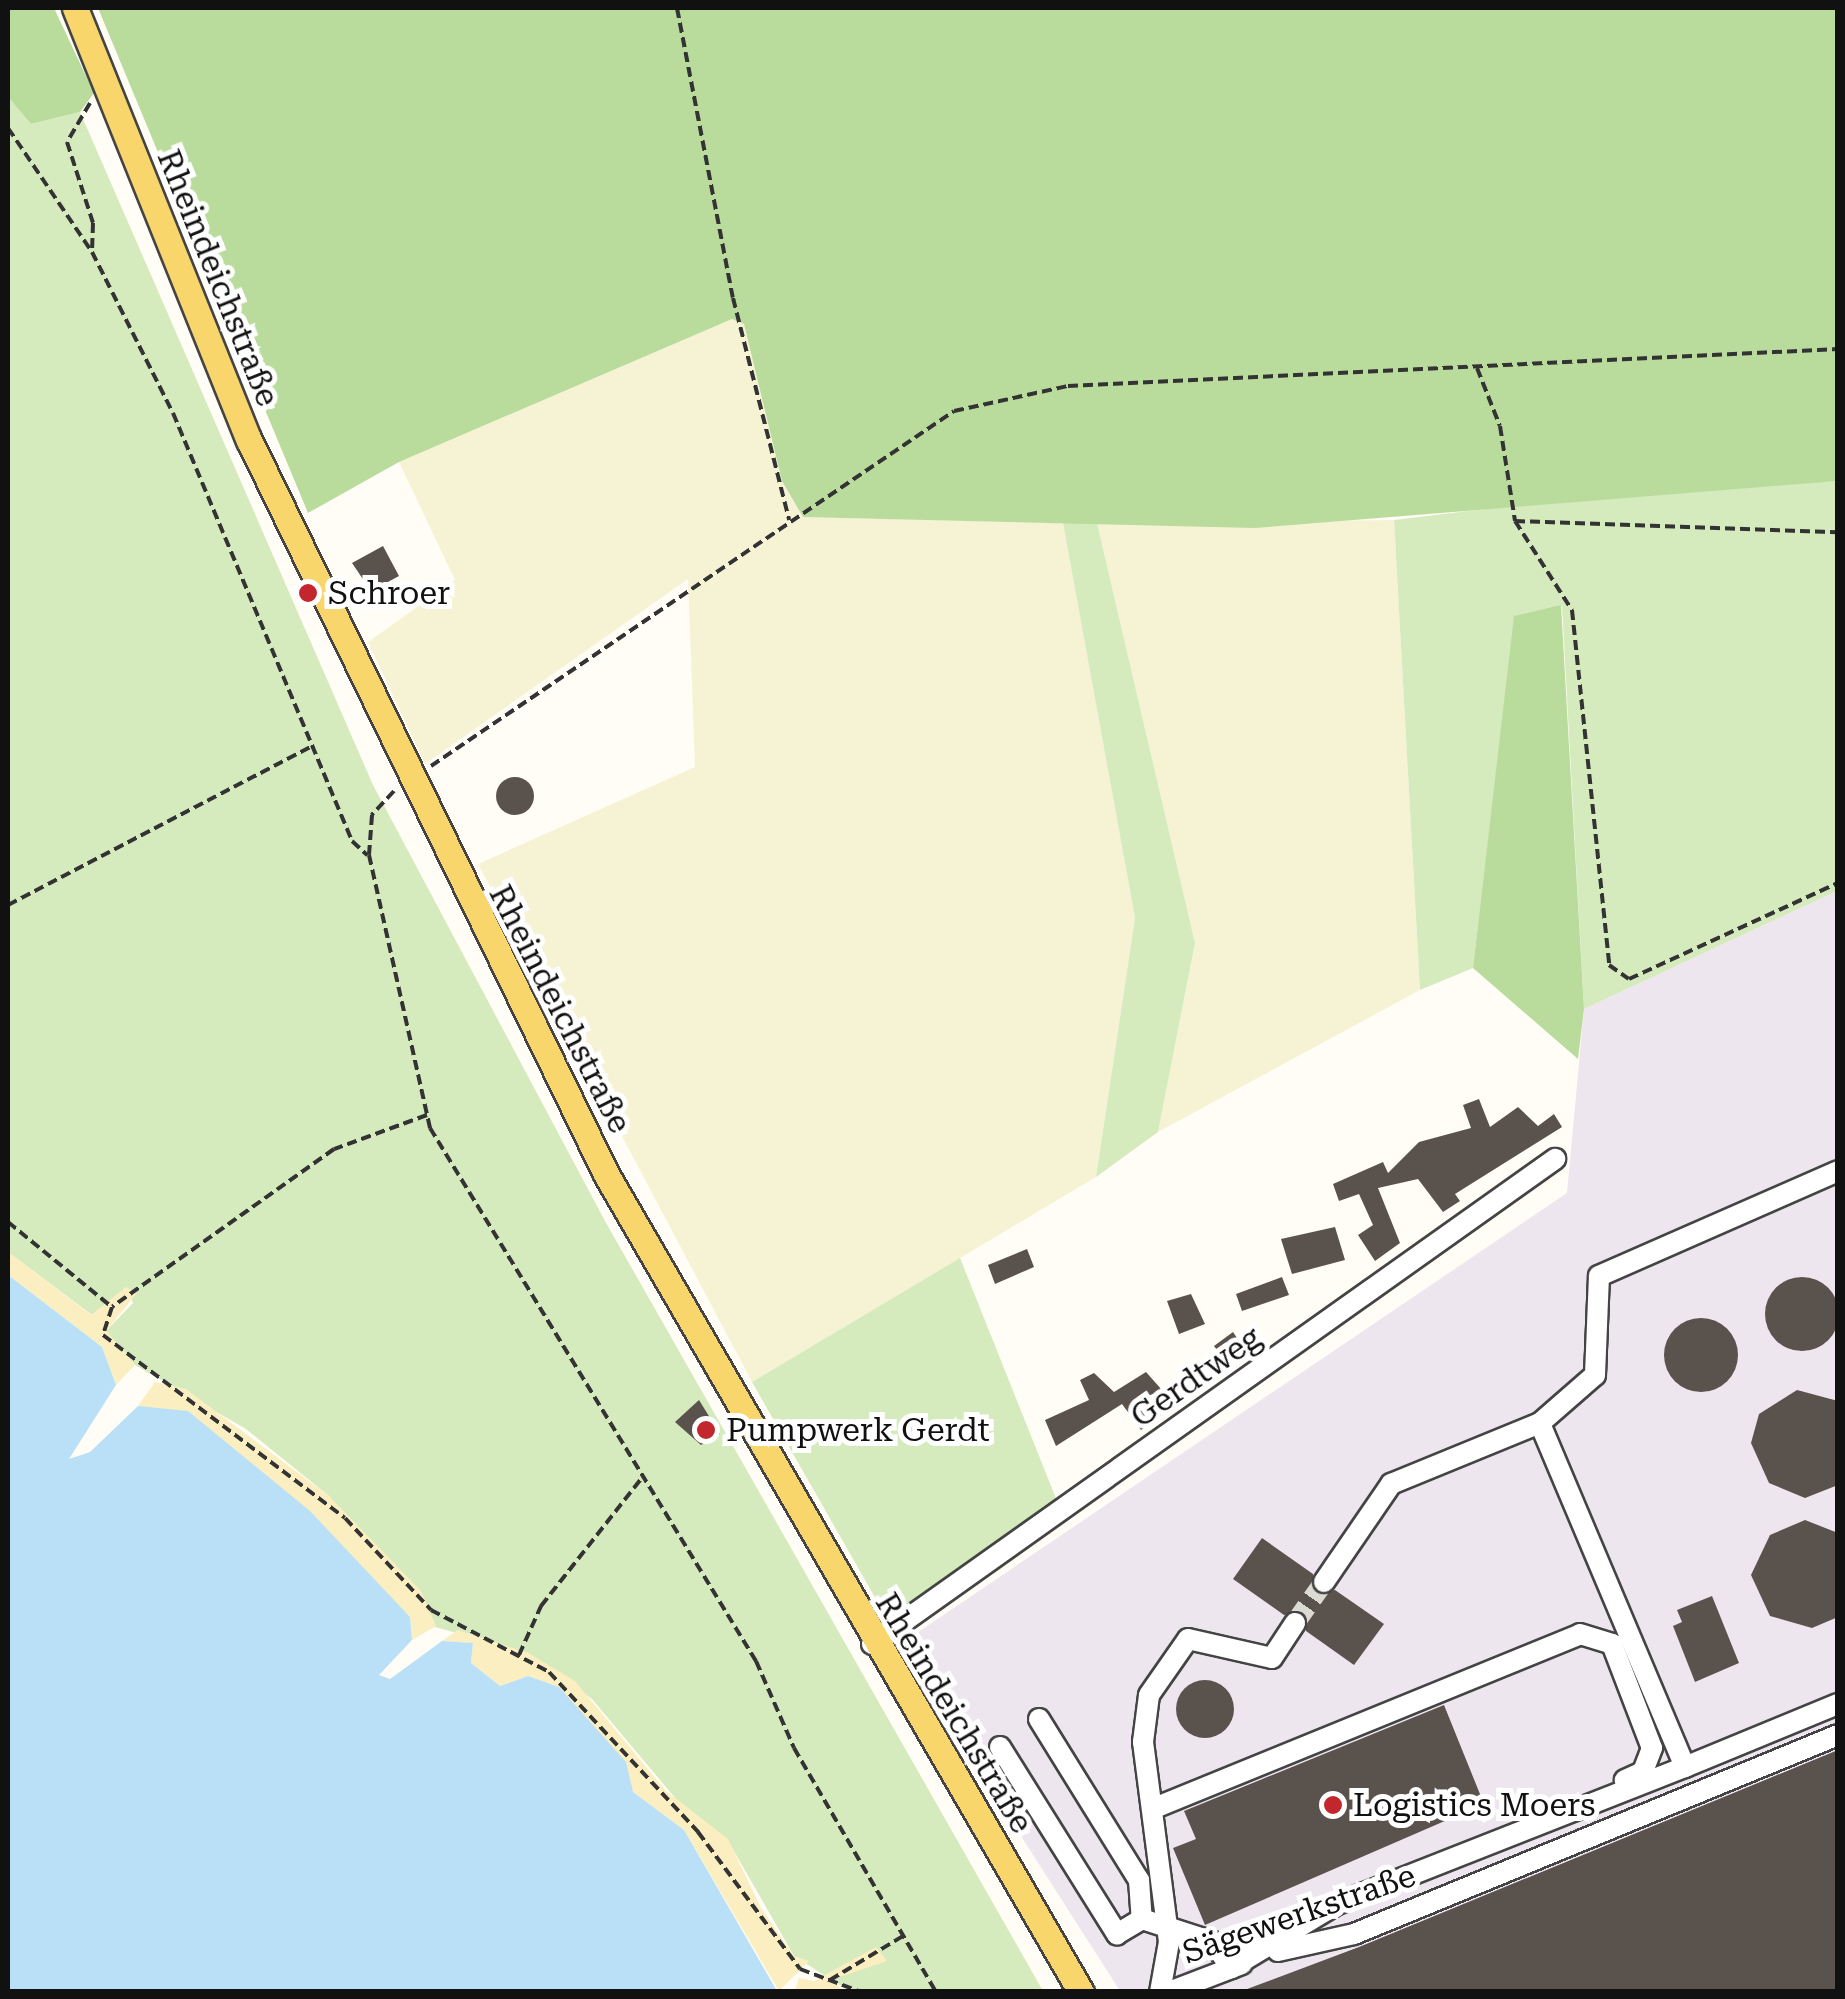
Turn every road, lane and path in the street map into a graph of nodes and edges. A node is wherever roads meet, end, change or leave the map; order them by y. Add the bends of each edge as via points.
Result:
1 (75, 8) edge
2 (677, 8) edge
3 (108, 90) junction
4 (8, 128) edge
5 (92, 252) junction
6 (1838, 349) edge
7 (1477, 368) junction
8 (789, 520) junction
9 (1516, 521) junction
10 (1838, 532) edge
11 (315, 745) junction
12 (410, 780) junction
13 (380, 800) dead end
14 (369, 856) junction
15 (1838, 883) edge
16 (8, 904) edge
17 (428, 1115) junction
18 (1555, 1158) dead end
19 (1838, 1171) edge
20 (8, 1222) edge
21 (112, 1306) junction
22 (1540, 1423) junction
23 (641, 1479) junction
24 (1324, 1582) tunnel mouth
25 (1296, 1624) tunnel mouth
26 (872, 1644) junction
27 (519, 1655) junction
28 (1838, 1704) edge
29 (1039, 1720) dead end
30 (1838, 1735) edge
31 (1000, 1747) dead end
32 (1685, 1767) junction
33 (1152, 1808) junction
34 (1501, 1838) junction
35 (1142, 1919) junction
36 (1168, 1927) junction
37 (903, 1936) junction
38 (1231, 1968) junction
39 (830, 1980) junction
40 (860, 1992) edge
41 (936, 1992) edge
42 (1081, 1992) edge
43 (1160, 1992) edge
44 (1169, 1992) edge

1 - 3 main road, Rheindeichstraße
2 - 8 path via 733,298
3 - 5 path via 66,142 93,222
3 - 12 main road, Rheindeichstraße via 249,440
4 - 5 path
5 - 11 path via 174,413
6 - 7 path
7 - 8 path via 1088,385 1000,399 908,434
7 - 9 path via 1500,426
8 - 12 path
9 - 10 path
9 - 15 path via 1572,610 1608,965 1629,980
11 - 14 path via 352,841
11 - 16 path
12 - 26 main road, Rheindeichstraße via 606,1174
13 - 14 path
14 - 17 path
17 - 21 path via 352,1139
17 - 23 path
18 - 26 street, Gerdtweg
19 - 22 street via 1600,1276 1595,1375
20 - 21 path
21 - 27 path via 103,1335 345,1518 431,1610
22 - 24 street via 1391,1484
22 - 32 street
23 - 27 path via 541,1606
23 - 37 path via 756,1660 794,1748
25 - 33 street via 1272,1658 1188,1640 1159,1674 1144,1718
26 - 42 main road, Rheindeichstraße
27 - 39 path via 550,1672 698,1832 800,1969
28 - 32 street
29 - 35 street via 1139,1880
30 - 38 street, Sägewerkstraße via 1354,1934
31 - 35 street via 1117,1934
32 - 34 street
33 - 34 street via 1580,1634 1601,1634 1652,1748 1643,1772
33 - 36 street
34 - 38 street via 1337,1904
35 - 36 street
36 - 38 street via 1213,1942
36 - 43 street
37 - 39 path
37 - 41 path
38 - 44 street, Sägewerkstraße
39 - 40 path

